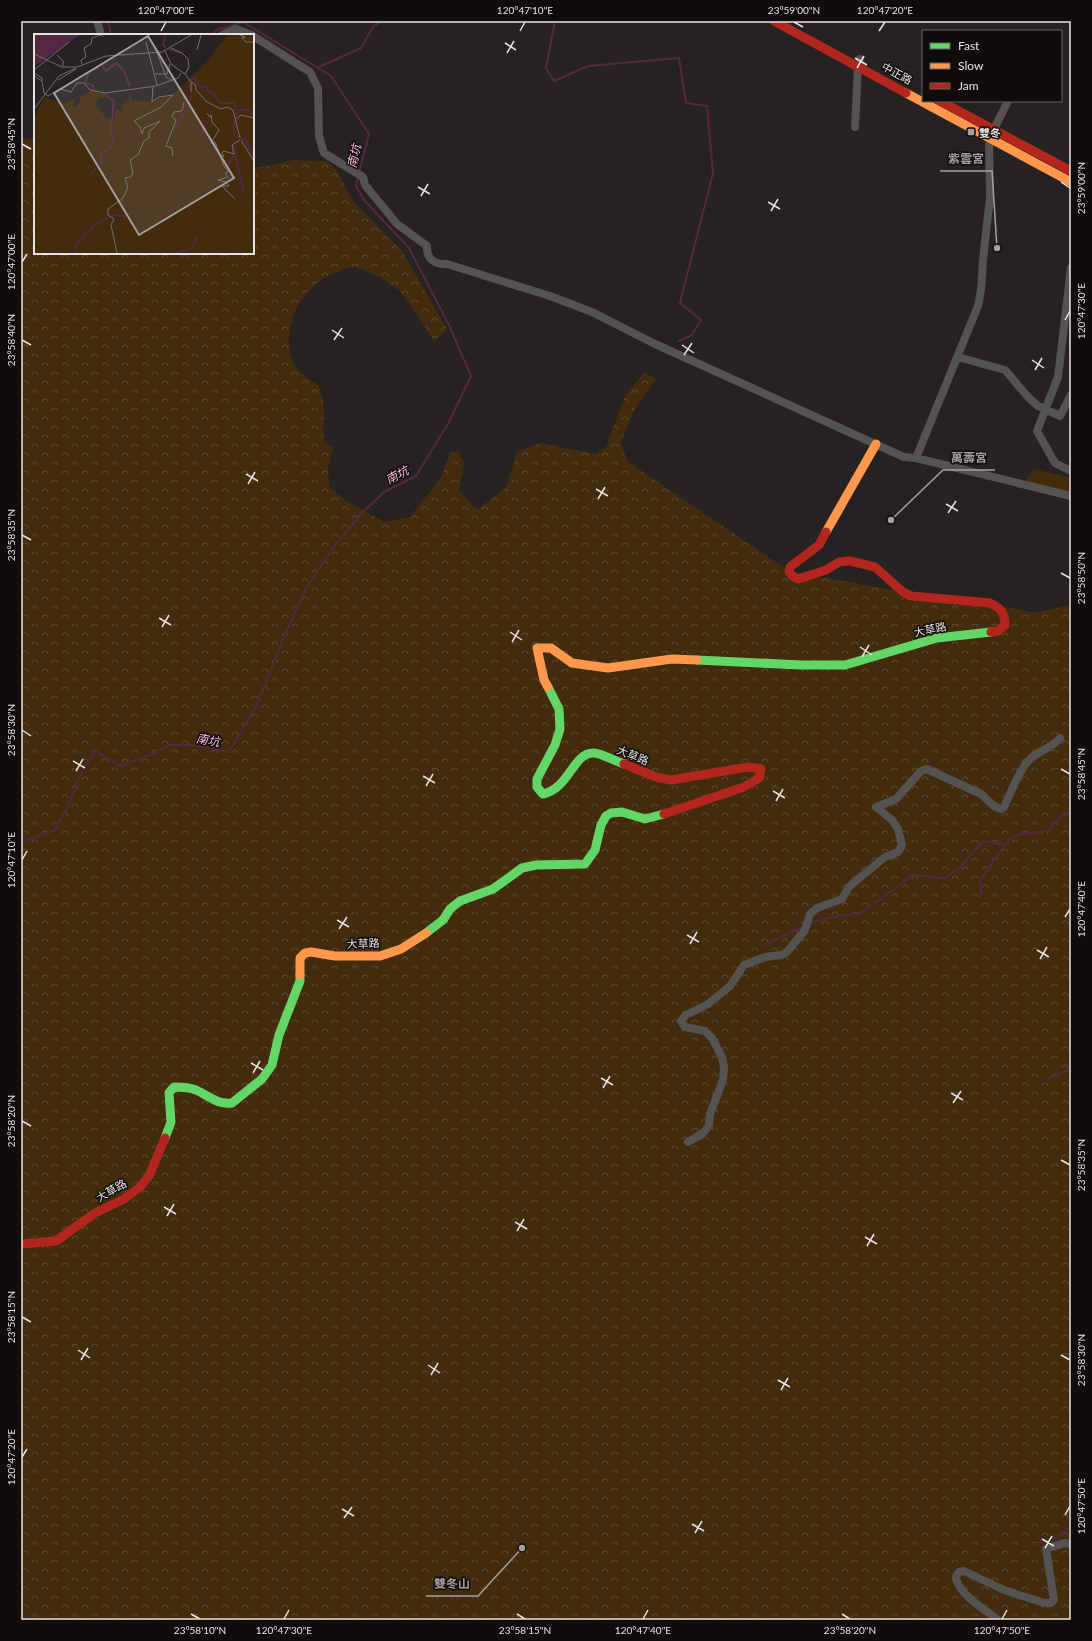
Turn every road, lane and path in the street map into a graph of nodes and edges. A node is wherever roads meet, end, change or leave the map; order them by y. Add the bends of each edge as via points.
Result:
1 (97, 21) edge
2 (774, 21) edge
3 (791, 21) edge
4 (101, 34) edge
5 (224, 34) edge
6 (249, 34) edge
7 (254, 36) edge
8 (859, 62) junction
9 (922, 92) edge
10 (922, 96) edge
11 (933, 102) edge
12 (942, 102) edge
13 (1008, 102) edge
14 (855, 127) dead end
15 (993, 134) junction
16 (1071, 171) edge
17 (1071, 182) edge
18 (1071, 268) edge
19 (1062, 336) junction
20 (1071, 337) edge
21 (958, 357) junction
22 (1071, 395) edge
23 (1047, 410) junction
24 (876, 444) junction
25 (916, 458) junction
26 (1071, 471) edge
27 (1070, 493) edge
28 (1060, 738) dead end
29 (688, 1142) dead end
30 (21, 1244) edge
31 (1071, 1544) edge
32 (998, 1620) edge

1 - 4 street
2 - 8 street, 中正路
3 - 8 street, 中正路
5 - 6 street via 236,29
7 - 24 street via 310,72 318,88 319,136 324,153 363,177 365,185 397,224 427,246 426,253 431,260 550,296 592,312 655,344
8 - 9 street, 中正路
8 - 10 street, 中正路
8 - 14 street
11 - 15 street, 中正路
12 - 15 street, 中正路
13 - 15 street
15 - 16 street, 中正路
15 - 17 street, 中正路
15 - 21 street via 989,145 990,197 981,290 978,306
18 - 19 street
19 - 20 street
19 - 23 street via 1058,377
21 - 23 street via 1004,370 1028,398
21 - 25 street
22 - 23 street via 1060,416
23 - 26 street via 1037,431 1055,463
24 - 25 street via 904,457
24 - 30 street, 大草路 via 819,545 790,567 792,576 798,579 826,570 839,562 875,567 911,596 990,603 1001,608 1005,615 1005,625 998,631 937,638 845,665 801,666 672,659 608,668 572,663 551,648 537,648 536,654 544,680 559,709 560,729 555,745 537,779 537,787 543,794 552,794 562,786 580,757 588,753 595,753 670,780 755,767 761,769 759,778 744,787 651,818 641,820 619,812 609,813 598,829 595,849 585,864 536,865 522,868 493,889 460,901 450,909 443,920 401,949 380,956 304,953 300,958 300,981 279,1035 272,1065 262,1079 232,1103 227,1104 217,1103 187,1087 174,1087 169,1093 171,1122 167,1134 149,1176 140,1187 124,1199 95,1213 56,1242
25 - 27 street
28 - 29 street via 1027,762 1001,809 981,794 927,769 921,771 896,799 876,807 892,820 898,829 902,845 898,852 885,857 857,880 842,899 817,908 787,952 744,965 730,986 681,1021 685,1027 705,1031 712,1038 718,1047 724,1068 710,1114 709,1126
31 - 32 street via 1046,1549 1054,1592 1054,1600 1051,1603 1004,1590 964,1571 959,1572 956,1582 966,1594

